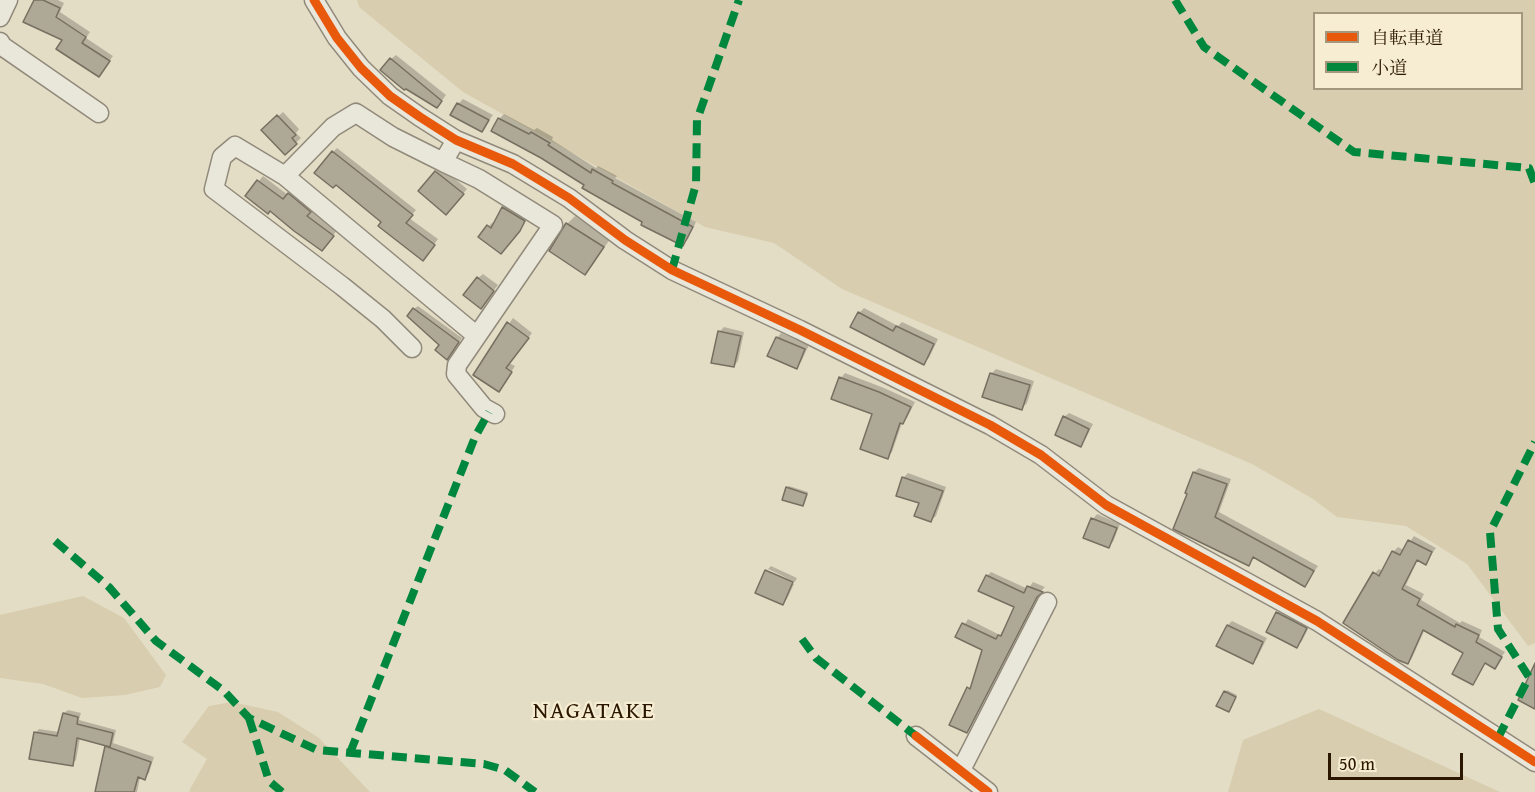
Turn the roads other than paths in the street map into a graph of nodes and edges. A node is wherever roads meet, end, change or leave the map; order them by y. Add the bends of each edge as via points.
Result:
1 (8, 0) edge
2 (314, 0) edge
3 (0, 17) edge
4 (0, 42) edge
5 (99, 113) dead end
6 (456, 140) junction
7 (443, 162) junction
8 (285, 176) junction
9 (477, 336) junction
10 (412, 348) dead end
11 (495, 414) dead end
12 (1047, 602) dead end
13 (916, 736) dead end
14 (1535, 762) edge
15 (961, 770) junction
16 (988, 792) edge

1 - 3 street
2 - 6 street via 337,38 368,75 390,96
4 - 5 street
6 - 7 street
6 - 14 street via 513,164 672,270 990,425 1041,455 1106,505 1317,621
7 - 8 street via 356,113 333,127
7 - 9 street via 480,179 553,225
8 - 9 street
8 - 10 street via 235,146 222,157 214,189 351,292
9 - 11 street via 457,365 456,374 484,408
12 - 15 street
13 - 15 street
15 - 16 street

